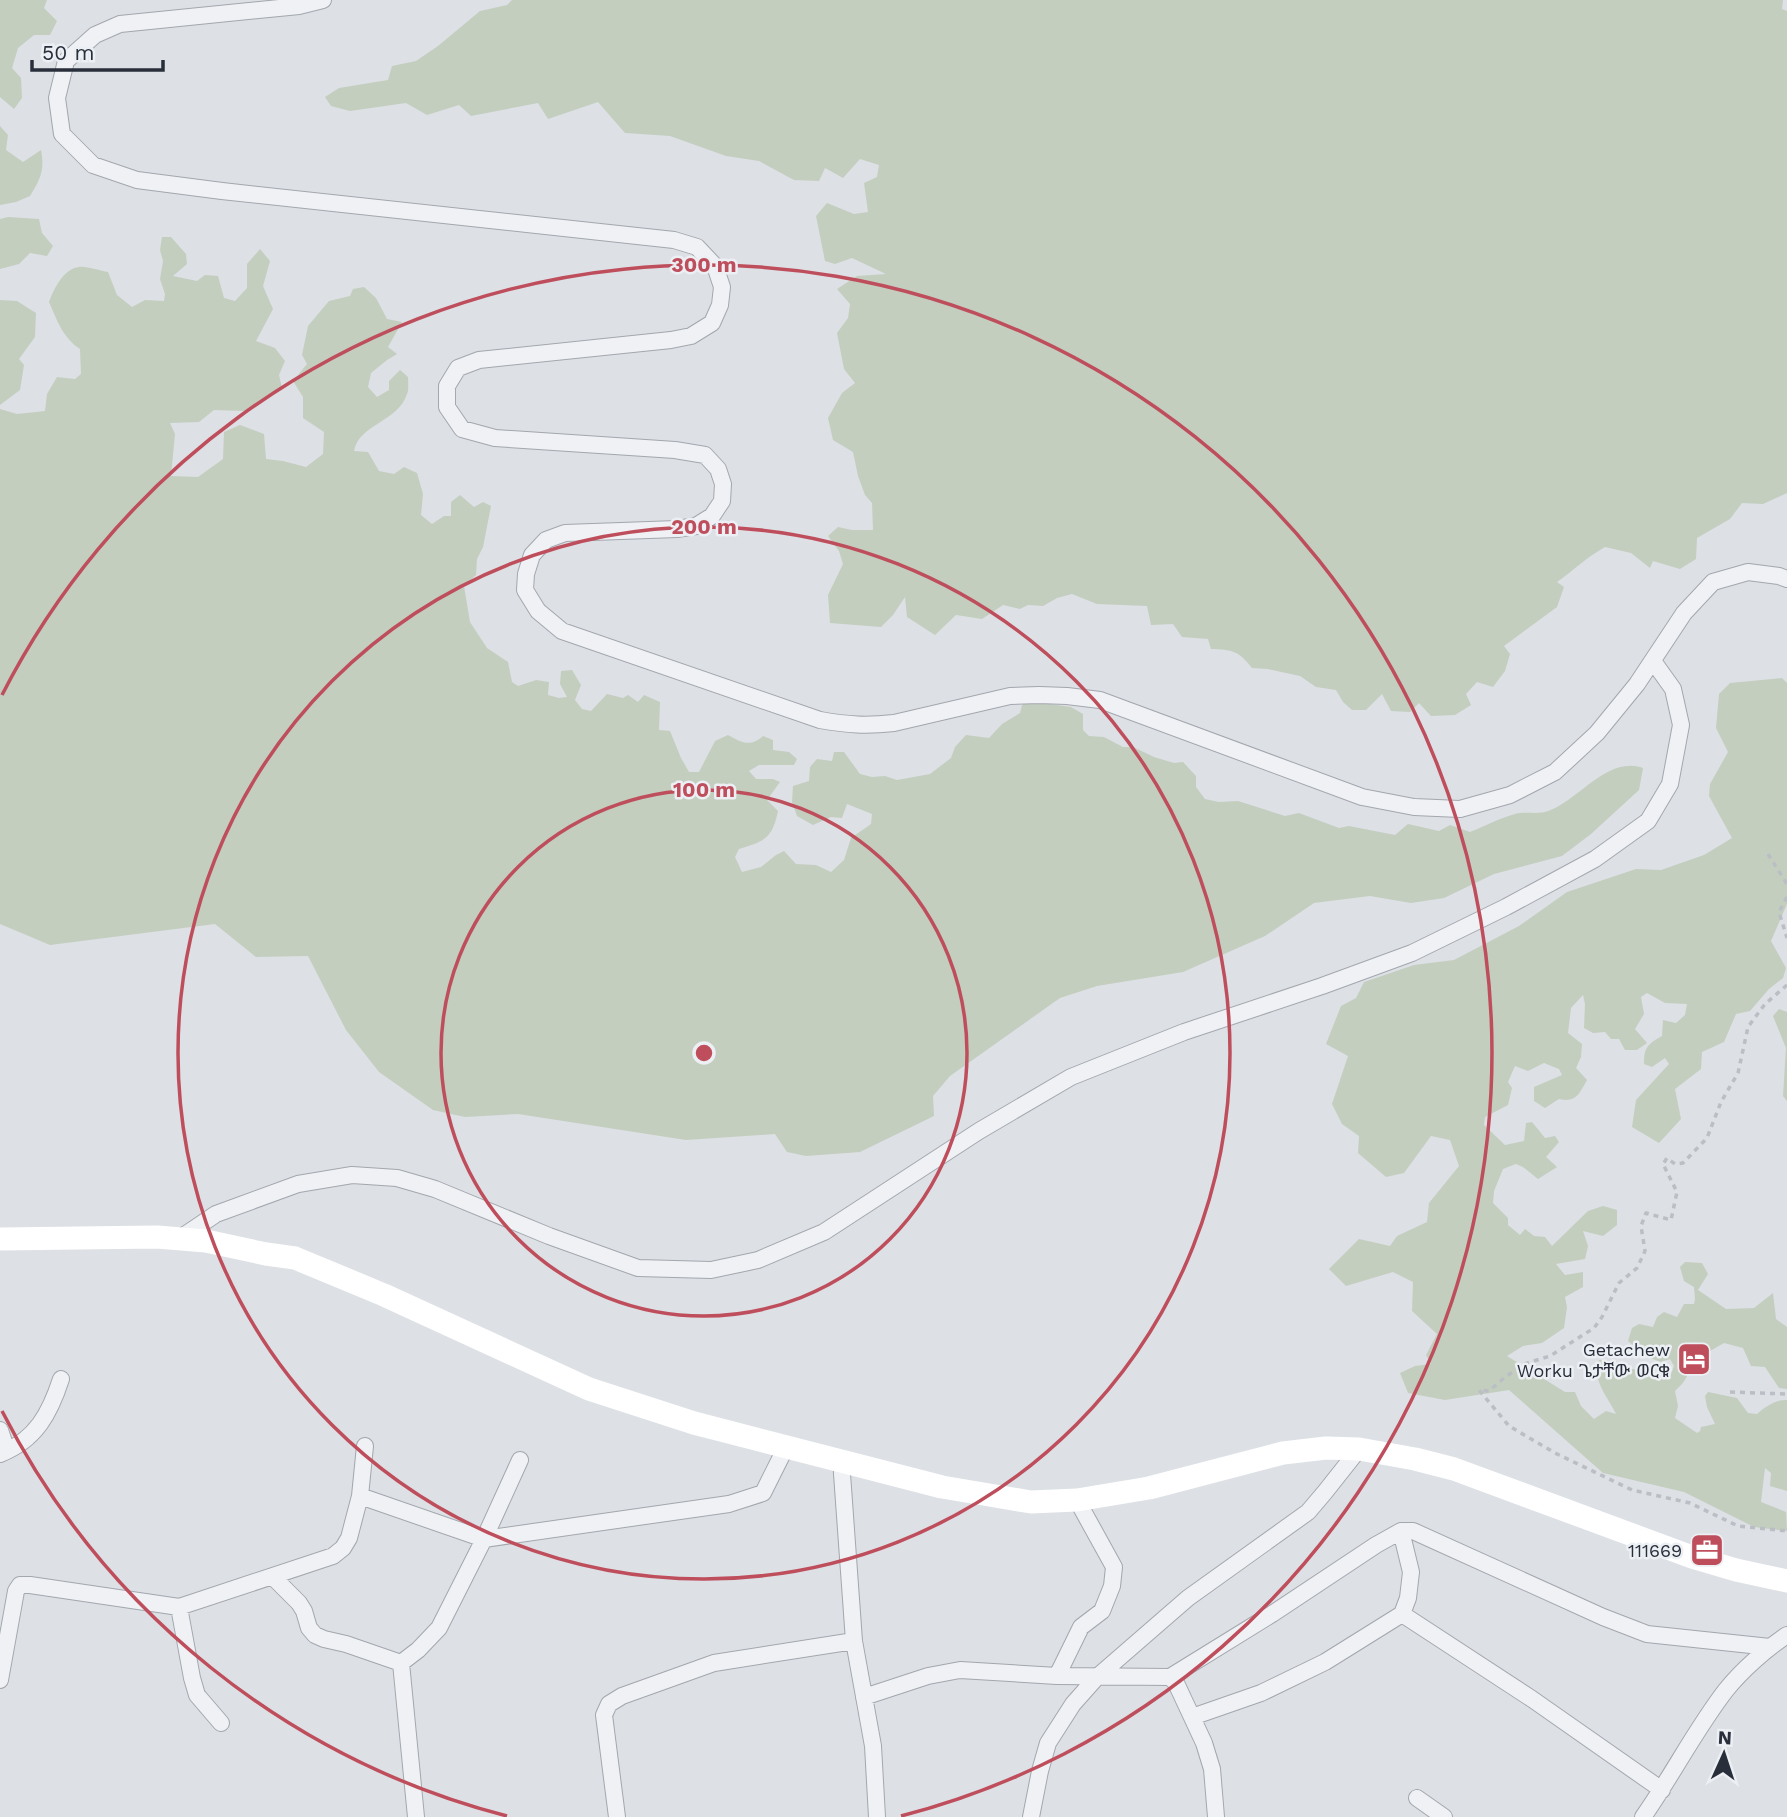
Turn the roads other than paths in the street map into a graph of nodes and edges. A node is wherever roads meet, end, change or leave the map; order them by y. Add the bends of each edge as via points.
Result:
1 (323, 0) edge
2 (1787, 579) edge
3 (1653, 661) junction
4 (0, 1239) edge
5 (179, 1239) junction
6 (61, 1379) dead end
7 (0, 1430) edge
8 (365, 1446) dead end
9 (786, 1447) junction
10 (1359, 1449) junction
11 (4, 1453) edge
12 (520, 1460) dead end
13 (841, 1460) junction
14 (360, 1496) junction
15 (1077, 1500) junction
16 (1401, 1531) junction
17 (484, 1539) junction
18 (273, 1577) junction
19 (1787, 1581) edge
20 (179, 1607) junction
21 (1402, 1614) junction
22 (1787, 1635) edge
23 (854, 1641) junction
24 (1770, 1647) junction
25 (401, 1663) junction
26 (1057, 1676) junction
27 (1097, 1677) junction
28 (1170, 1677) junction
29 (0, 1681) edge
30 (864, 1697) junction
31 (1192, 1717) junction
32 (221, 1723) dead end
33 (1662, 1790) junction
34 (1417, 1798) dead end
35 (416, 1817) edge
36 (617, 1817) edge
37 (877, 1817) edge
38 (1031, 1817) edge
39 (1216, 1817) edge
40 (1444, 1817) edge
41 (1643, 1817) edge

1 - 3 street via 120,24 95,35 66,61 57,98 62,134 93,165 137,180 674,240 697,247 715,266 722,287 712,323 691,336 479,360 458,368 447,386 447,407 462,429 495,438 675,450 705,455 718,469 722,501 712,516 696,526 565,533 539,547 532,555 525,590 538,611 562,631 820,720 850,726 894,723 1010,696 1100,700 1362,797 1414,807 1460,809 1510,795 1555,772 1597,733
2 - 3 street via 1748,572 1713,582 1684,613
3 - 5 street via 1673,689 1681,725 1670,785 1648,821 1595,859 1412,953 1184,1032 1071,1077 824,1232 758,1260 711,1270 638,1268 435,1189 397,1178 352,1175 298,1184 216,1214
4 - 5 street
5 - 9 street via 295,1258 589,1389
6 - 11 street via 53,1405 33,1434
7 - 11 street
8 - 14 street
9 - 13 street
9 - 17 street via 763,1493 729,1504
10 - 15 street via 1283,1453 1149,1488
10 - 19 street via 1454,1469 1692,1557
10 - 27 street via 1308,1512 1188,1598
12 - 17 street
13 - 15 street via 942,1487 1031,1502
13 - 23 street
14 - 17 street
14 - 18 street via 343,1548 333,1556
15 - 26 street via 1114,1567 1112,1586 1102,1611 1081,1627
16 - 21 street via 1411,1572
16 - 24 street via 1413,1531 1647,1634
16 - 28 street
17 - 25 street via 439,1628
18 - 20 street
18 - 25 street via 299,1603 315,1635
20 - 29 street via 20,1585
20 - 32 street via 197,1695
21 - 31 street via 1315,1667 1261,1693
21 - 33 street
22 - 24 street
23 - 30 street
23 - 36 street via 714,1663 609,1704 604,1715
24 - 33 street via 1728,1688
25 - 35 street
26 - 27 street
26 - 30 street via 960,1670
27 - 28 street
27 - 38 street via 1048,1743
28 - 31 street
30 - 37 street via 873,1746
31 - 39 street via 1212,1769
33 - 41 street
34 - 40 street

